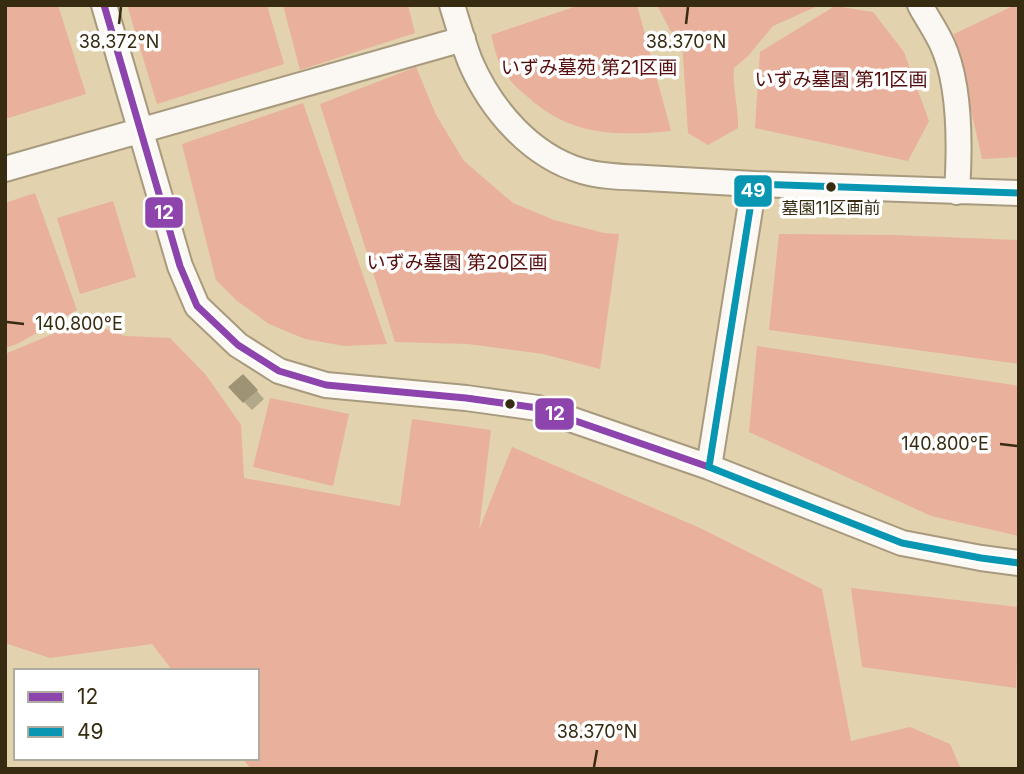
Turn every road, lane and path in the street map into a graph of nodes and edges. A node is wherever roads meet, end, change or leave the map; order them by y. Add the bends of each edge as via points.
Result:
1 (104, 5) edge
2 (452, 5) edge
3 (920, 5) edge
4 (463, 39) junction
5 (141, 132) junction
6 (5, 169) edge
7 (754, 184) junction
8 (957, 192) junction
9 (1019, 193) edge
10 (709, 467) junction
11 (1019, 563) edge

1 - 5 street
2 - 4 street
3 - 8 street via 943,45 951,74 960,144
4 - 5 street
4 - 7 street via 471,63 509,122 534,147 558,162 609,176
5 - 6 street
5 - 10 street via 180,266 197,306 238,345 279,371 326,385 538,408
7 - 8 street
7 - 10 street
8 - 9 street
10 - 11 street via 902,543

